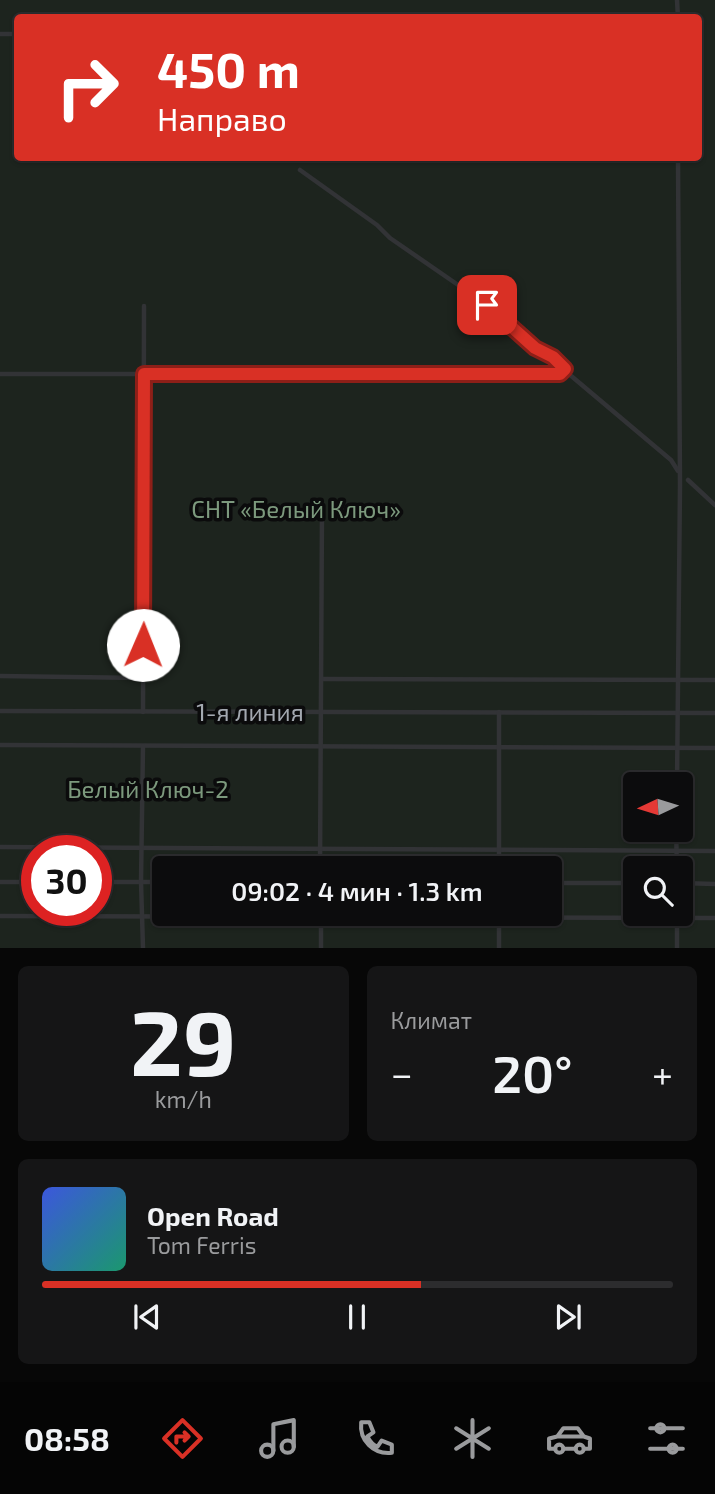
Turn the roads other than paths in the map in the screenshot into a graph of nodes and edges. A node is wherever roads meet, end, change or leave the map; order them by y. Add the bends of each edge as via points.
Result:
1 (678, 161) edge
2 (300, 170) dead end
3 (144, 306) dead end
4 (565, 369) junction
5 (0, 374) edge
6 (144, 374) junction
7 (678, 472) junction
8 (688, 480) dead end
9 (715, 505) edge
10 (322, 509) dead end
11 (0, 676) edge
12 (144, 678) junction
13 (322, 679) junction
14 (678, 679) junction
15 (715, 680) edge
16 (0, 711) edge
17 (144, 712) junction
18 (499, 712) junction
19 (321, 713) junction
20 (678, 713) junction
21 (715, 713) edge
22 (0, 745) edge
23 (143, 746) junction
24 (321, 747) junction
25 (498, 747) junction
26 (677, 748) junction
27 (715, 748) edge
28 (677, 772) edge
29 (677, 842) edge
30 (0, 847) edge
31 (142, 848) junction
32 (322, 849) junction
33 (499, 849) junction
34 (715, 850) edge
35 (677, 851) junction
36 (321, 856) edge
37 (499, 856) edge
38 (677, 856) edge
39 (0, 882) edge
40 (21, 882) edge
41 (112, 882) edge
42 (141, 882) junction
43 (152, 882) edge
44 (562, 883) edge
45 (623, 883) edge
46 (693, 883) edge
47 (715, 884) edge
48 (562, 915) edge
49 (0, 916) edge
50 (143, 916) junction
51 (152, 916) edge
52 (623, 916) edge
53 (693, 917) edge
54 (715, 918) edge
55 (321, 926) edge
56 (499, 926) edge
57 (677, 926) edge
58 (143, 948) edge
59 (321, 948) edge
60 (499, 948) edge
61 (677, 948) edge

1 - 7 street
2 - 4 street via 487,305
3 - 6 street
4 - 6 street via 560,374
4 - 7 street via 671,460
5 - 6 street
6 - 12 street
7 - 14 street
8 - 9 street
10 - 13 street
11 - 12 street
12 - 17 street
13 - 14 street
13 - 19 street
14 - 15 street
14 - 20 street
16 - 17 street, 1-я линия
17 - 19 street, 1-я линия
18 - 19 street, 1-я линия
18 - 20 street, 1-я линия
18 - 25 street
19 - 24 street
20 - 21 street, 1-я линия
20 - 26 street
22 - 23 street
23 - 24 street
23 - 31 street
24 - 25 street
24 - 32 street
25 - 26 street
25 - 33 street
26 - 27 street
26 - 28 street
29 - 35 street
30 - 31 street
31 - 32 street
31 - 42 street
32 - 33 street
32 - 36 street
33 - 35 street
33 - 37 street
34 - 35 street
35 - 38 street
39 - 40 street
41 - 42 street
42 - 43 street
42 - 50 street
44 - 45 street
46 - 47 street
48 - 52 street
49 - 50 street
50 - 51 street
50 - 58 street
53 - 54 street
55 - 59 street
56 - 60 street
57 - 61 street

